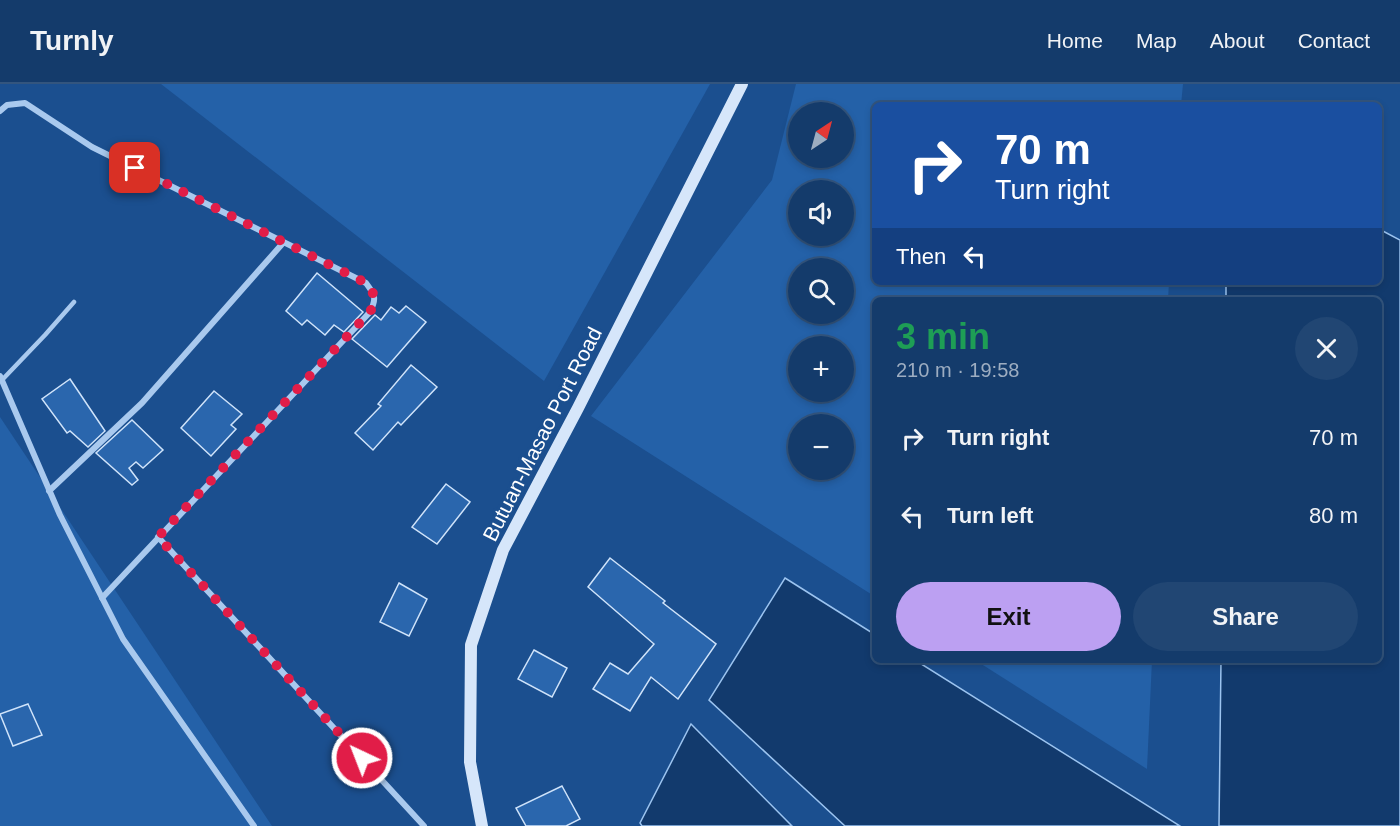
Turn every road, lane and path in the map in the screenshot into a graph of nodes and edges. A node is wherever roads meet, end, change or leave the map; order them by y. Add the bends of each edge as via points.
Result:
1 (742, 84) edge
2 (0, 111) edge
3 (283, 243) junction
4 (74, 302) dead end
5 (1, 378) edge
6 (49, 491) junction
7 (158, 537) junction
8 (102, 598) junction
9 (254, 826) edge
10 (424, 826) edge
11 (482, 826) edge

1 - 11 street, Butuan-Masao Port Road via 503,550 471,645 470,762
2 - 3 street via 7,105 25,103 92,147
3 - 6 street via 142,403
3 - 7 street via 366,283 375,302 370,312
4 - 5 lane
5 - 6 street
6 - 8 street
7 - 8 street
7 - 10 street
8 - 9 street via 123,639

